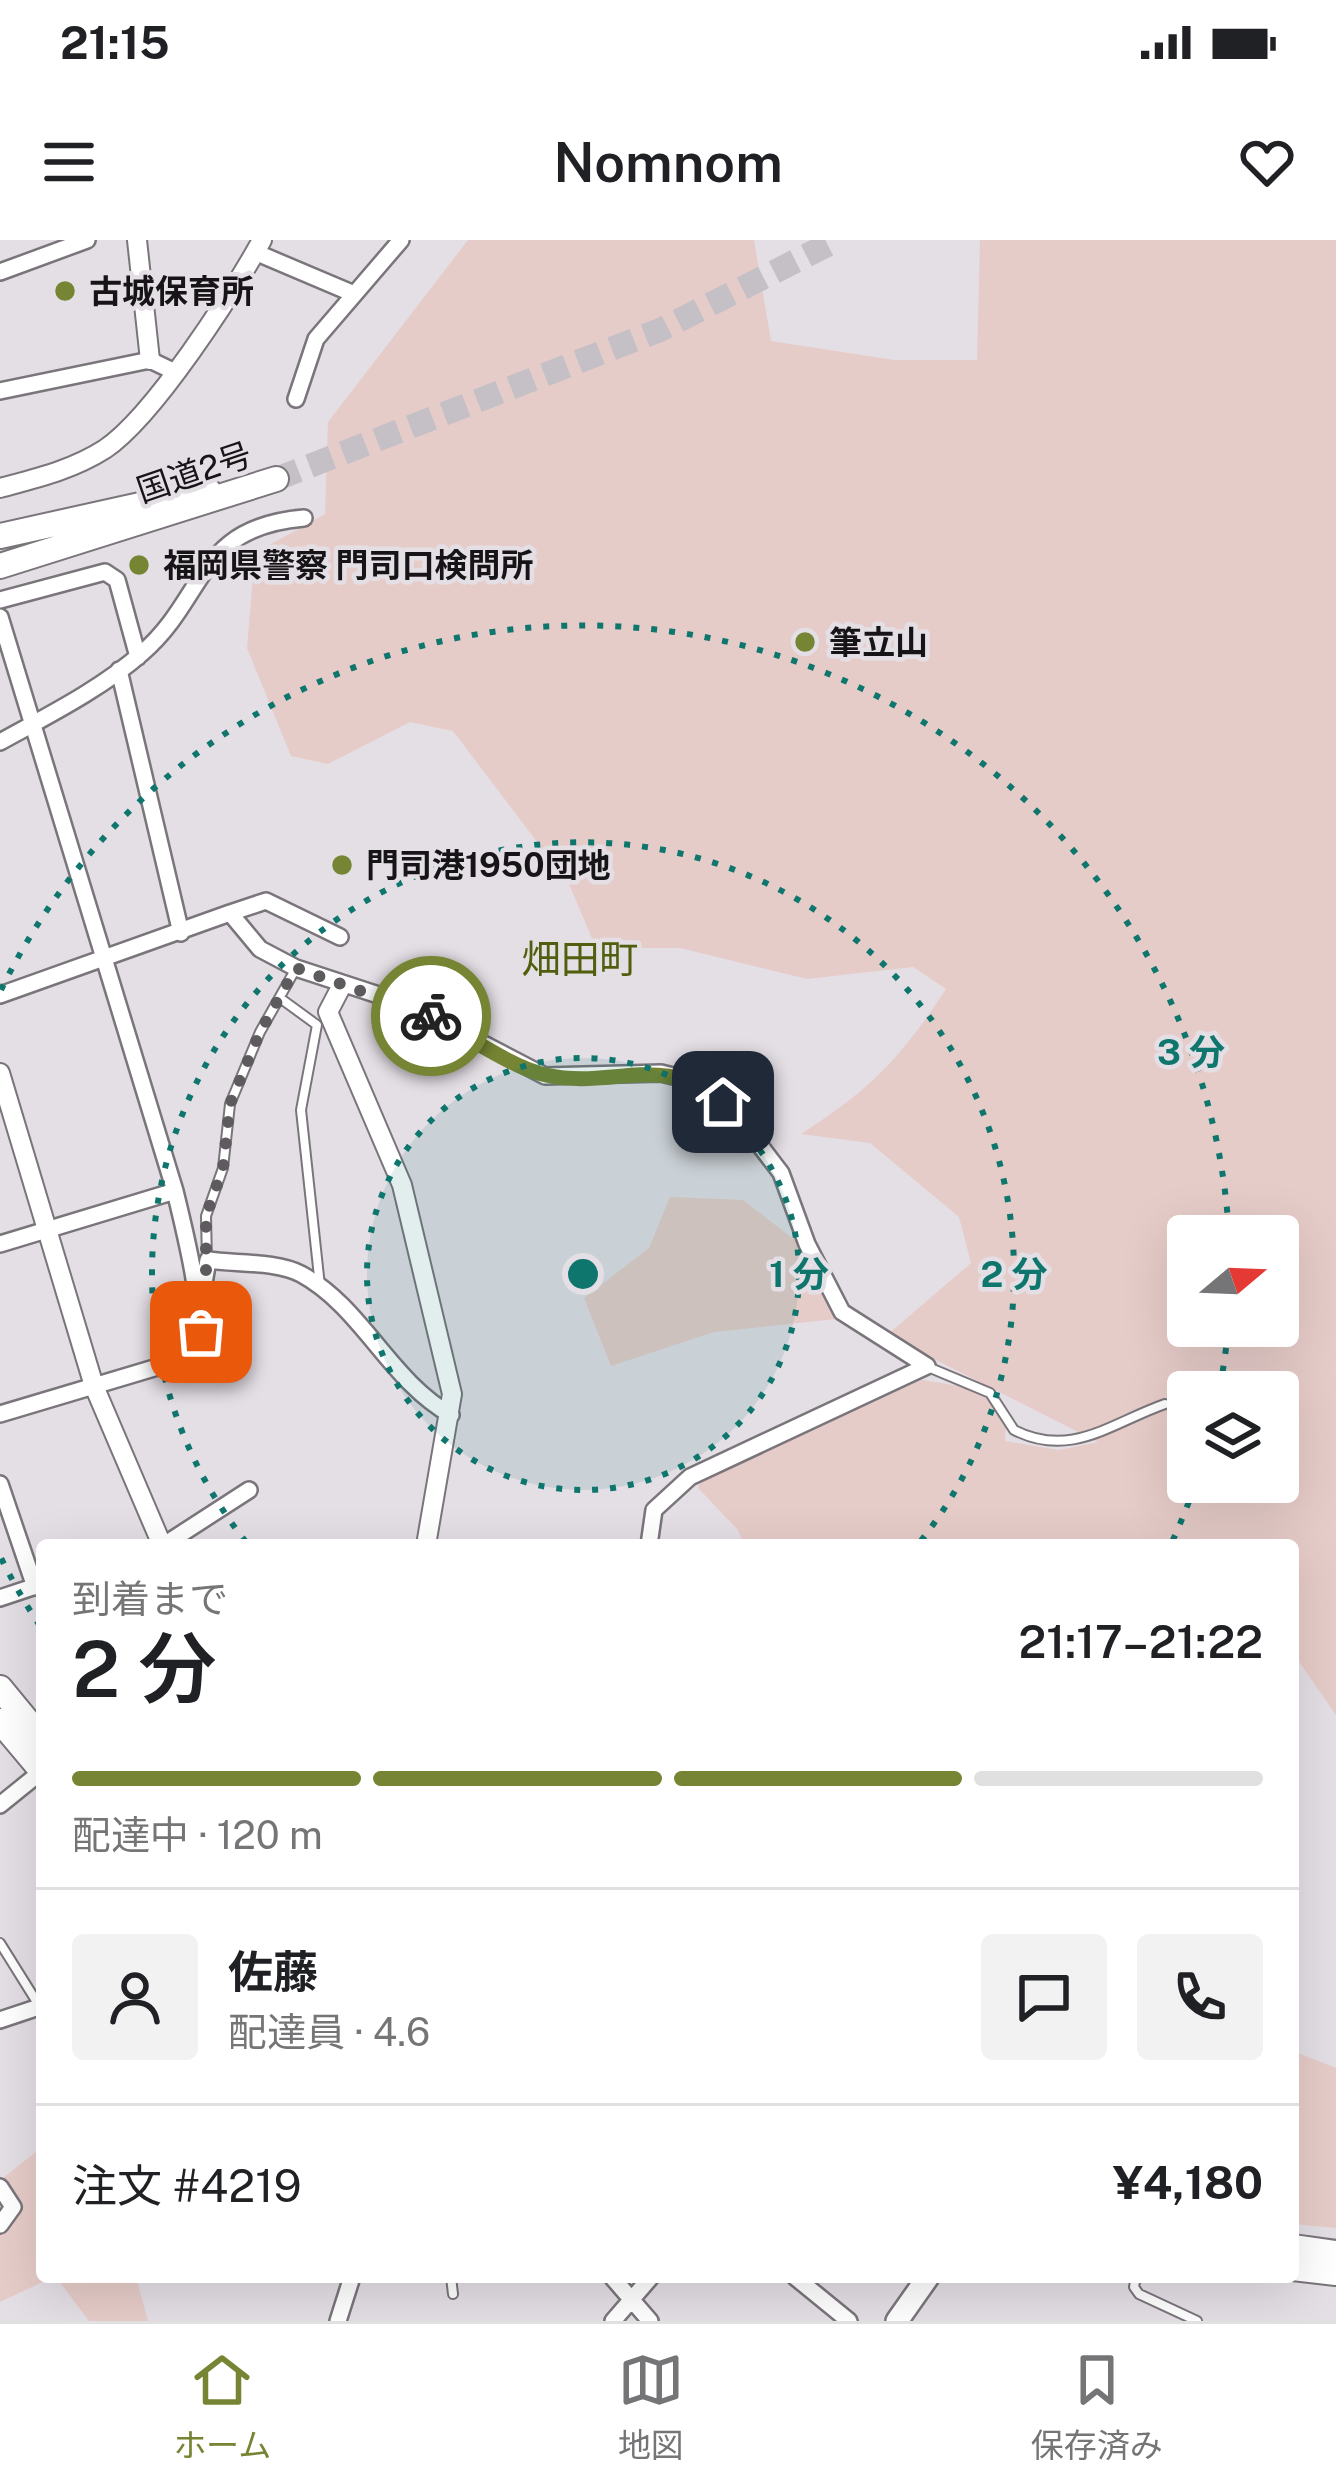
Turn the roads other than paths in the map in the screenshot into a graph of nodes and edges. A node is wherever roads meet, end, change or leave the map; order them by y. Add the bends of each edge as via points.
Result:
1 (87, 240) edge
2 (137, 240) edge
3 (400, 240) edge
4 (258, 246) edge
5 (0, 272) edge
6 (354, 294) junction
7 (150, 360) junction
8 (175, 372) junction
9 (0, 391) edge
10 (296, 399) dead end
11 (0, 488) edge
12 (304, 518) dead end
13 (0, 536) edge
14 (0, 566) edge
15 (0, 600) edge
16 (0, 617) edge
17 (138, 657) junction
18 (118, 670) junction
19 (34, 723) junction
20 (0, 742) edge
21 (230, 913) junction
22 (181, 933) junction
23 (340, 937) dead end
24 (105, 960) junction
25 (296, 968) junction
26 (341, 987) junction
27 (0, 994) edge
28 (280, 998) junction
29 (0, 1072) edge
30 (175, 1191) junction
31 (46, 1228) junction
32 (0, 1244) edge
33 (208, 1262) junction
34 (320, 1287) junction
35 (196, 1316) junction
36 (927, 1366) junction
37 (94, 1386) junction
38 (1165, 1404) dead end
39 (0, 1414) edge
40 (452, 1414) junction
41 (0, 1484) edge
42 (250, 1490) dead end
43 (160, 1539) edge
44 (172, 1539) edge
45 (427, 1539) edge
46 (650, 1539) edge
47 (36, 1581) edge
48 (36, 1587) edge
49 (0, 1598) edge
50 (0, 1688) edge
51 (0, 1721) edge
52 (36, 1732) edge
53 (36, 1764) edge
54 (36, 1776) edge
55 (0, 1805) edge
56 (0, 1943) edge
57 (36, 1999) edge
58 (36, 2009) edge
59 (0, 2020) edge
60 (0, 2187) edge
61 (0, 2224) edge
62 (1299, 2248) edge
63 (1336, 2253) edge
64 (1299, 2269) edge
65 (1336, 2273) edge
66 (350, 2283) edge
67 (452, 2283) edge
68 (617, 2283) edge
69 (645, 2283) edge
70 (802, 2283) edge
71 (924, 2283) edge
72 (1137, 2283) edge
73 (453, 2294) dead end
74 (632, 2299) junction
75 (338, 2321) edge
76 (613, 2321) edge
77 (650, 2321) edge
78 (849, 2321) edge
79 (897, 2321) edge
80 (1197, 2321) edge

1 - 5 street
2 - 7 street
3 - 6 street
4 - 6 street
4 - 8 street
6 - 10 street via 316,339
7 - 8 street
7 - 9 street
8 - 11 street via 109,446 62,471
12 - 17 street via 229,540 193,581 175,624
13 - 14 main road, 国道2号 via 276,479
15 - 17 street via 105,572 117,580
16 - 19 street
17 - 18 street
18 - 19 street
18 - 22 street
19 - 20 street
19 - 24 street
21 - 22 street
21 - 23 street via 266,901
21 - 25 street via 260,949
22 - 24 street
24 - 27 street
24 - 30 street
25 - 26 street
25 - 28 lane
26 - 36 street via 409,1005 545,1076 662,1073 698,1082 782,1173 842,1312
26 - 40 street via 328,1012 402,1184
28 - 33 lane via 230,1104 223,1168 206,1216
28 - 34 lane via 316,1025 301,1109
29 - 31 street
30 - 31 street
30 - 35 street via 194,1265
31 - 32 street
31 - 37 street
33 - 34 street via 297,1271
33 - 35 street
34 - 40 street via 423,1399
35 - 37 street via 201,1354
36 - 38 lane via 990,1393 1014,1430 1060,1444 1087,1441
36 - 46 street via 690,1477 654,1510
37 - 39 street
37 - 43 street
40 - 45 street
41 - 47 street
42 - 44 street
48 - 49 street
50 - 52 main road
51 - 53 main road
54 - 55 street
56 - 57 lane
58 - 59 street
60 - 61 street via 13,2207
62 - 63 main road
64 - 65 main road
66 - 75 street
67 - 73 lane
68 - 74 street
69 - 74 street
70 - 78 street
71 - 79 main road
72 - 80 lane via 1139,2294
74 - 76 street
74 - 77 street

